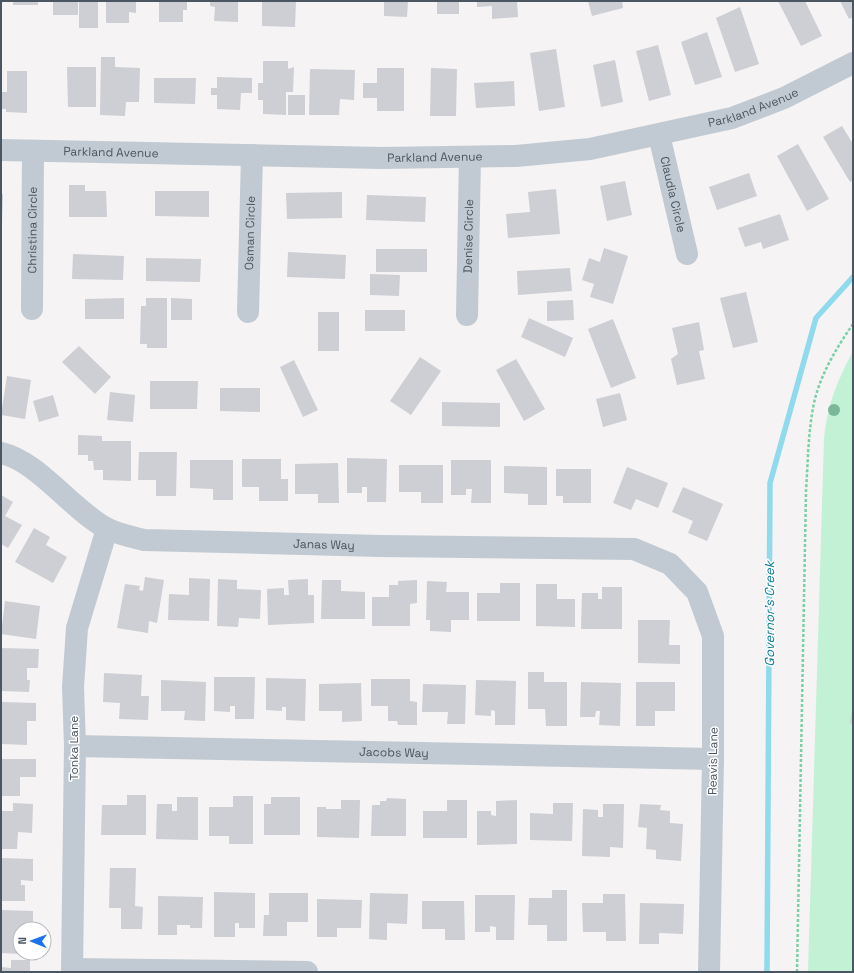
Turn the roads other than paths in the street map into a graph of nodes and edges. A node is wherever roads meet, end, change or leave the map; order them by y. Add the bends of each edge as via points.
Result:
1 (853, 63) edge
2 (659, 135) junction
3 (1, 150) edge
4 (33, 151) junction
5 (252, 155) junction
6 (470, 157) junction
7 (687, 254) dead end
8 (32, 309) dead end
9 (248, 312) dead end
10 (467, 315) dead end
11 (1, 453) edge
12 (107, 529) junction
13 (670, 564) joint
14 (75, 746) junction
15 (713, 759) junction
16 (72, 970) edge
17 (307, 972) edge
18 (709, 972) edge

1 - 2 street, Parkland Avenue via 784,98 732,118
2 - 6 street, Parkland Avenue via 590,149 516,156
2 - 7 street, Claudia Circle
3 - 4 street, Parkland Avenue
4 - 5 street, Parkland Avenue
4 - 8 street, Christina Circle
5 - 6 street, Parkland Avenue
5 - 9 street, Osman Circle
6 - 10 street, Denise Circle
11 - 12 street, Janas Way via 40,474 81,511
12 - 13 street, Janas Way via 144,540 634,549
12 - 14 street, Tonka Lane via 77,628 73,687
13 - 15 street, Reavis Lane via 697,592 713,636
14 - 15 street, Jacobs Way
14 - 16 street, Tonka Lane
15 - 18 street, Reavis Lane
16 - 17 street

